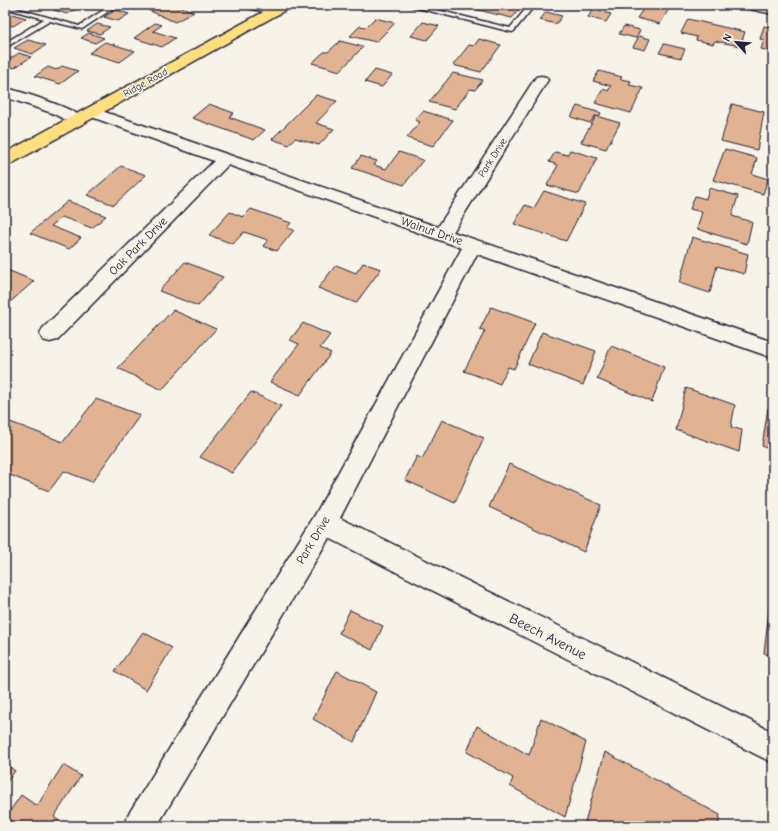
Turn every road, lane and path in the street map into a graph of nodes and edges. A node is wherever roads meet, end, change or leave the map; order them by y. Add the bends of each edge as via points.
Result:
1 (115, 5) edge
2 (253, 5) edge
3 (409, 5) edge
4 (532, 5) edge
5 (749, 5) edge
6 (5, 6) edge
7 (280, 8) edge
8 (773, 10) edge
9 (49, 19) junction
10 (5, 46) edge
11 (541, 80) dead end
12 (5, 92) edge
13 (84, 116) junction
14 (225, 159) junction
15 (5, 160) edge
16 (442, 235) junction
17 (473, 245) junction
18 (50, 334) dead end
19 (773, 350) edge
20 (324, 523) junction
21 (773, 748) edge
22 (139, 826) edge

1 - 9 lane via 80,28
2 - 7 street
3 - 4 lane via 512,30
5 - 8 street
6 - 9 lane
7 - 13 main road, Ridge Road
9 - 10 lane
11 - 16 street, Park Drive
12 - 13 street, Walnut Drive via 57,110
13 - 14 street, Walnut Drive
13 - 15 main road, Ridge Road
14 - 16 street, Walnut Drive
14 - 18 street, Oak Park Drive
16 - 17 street, Walnut Drive
17 - 19 street, Walnut Drive
17 - 20 street, Park Drive
20 - 21 street, Beech Avenue
20 - 22 street, Park Drive

